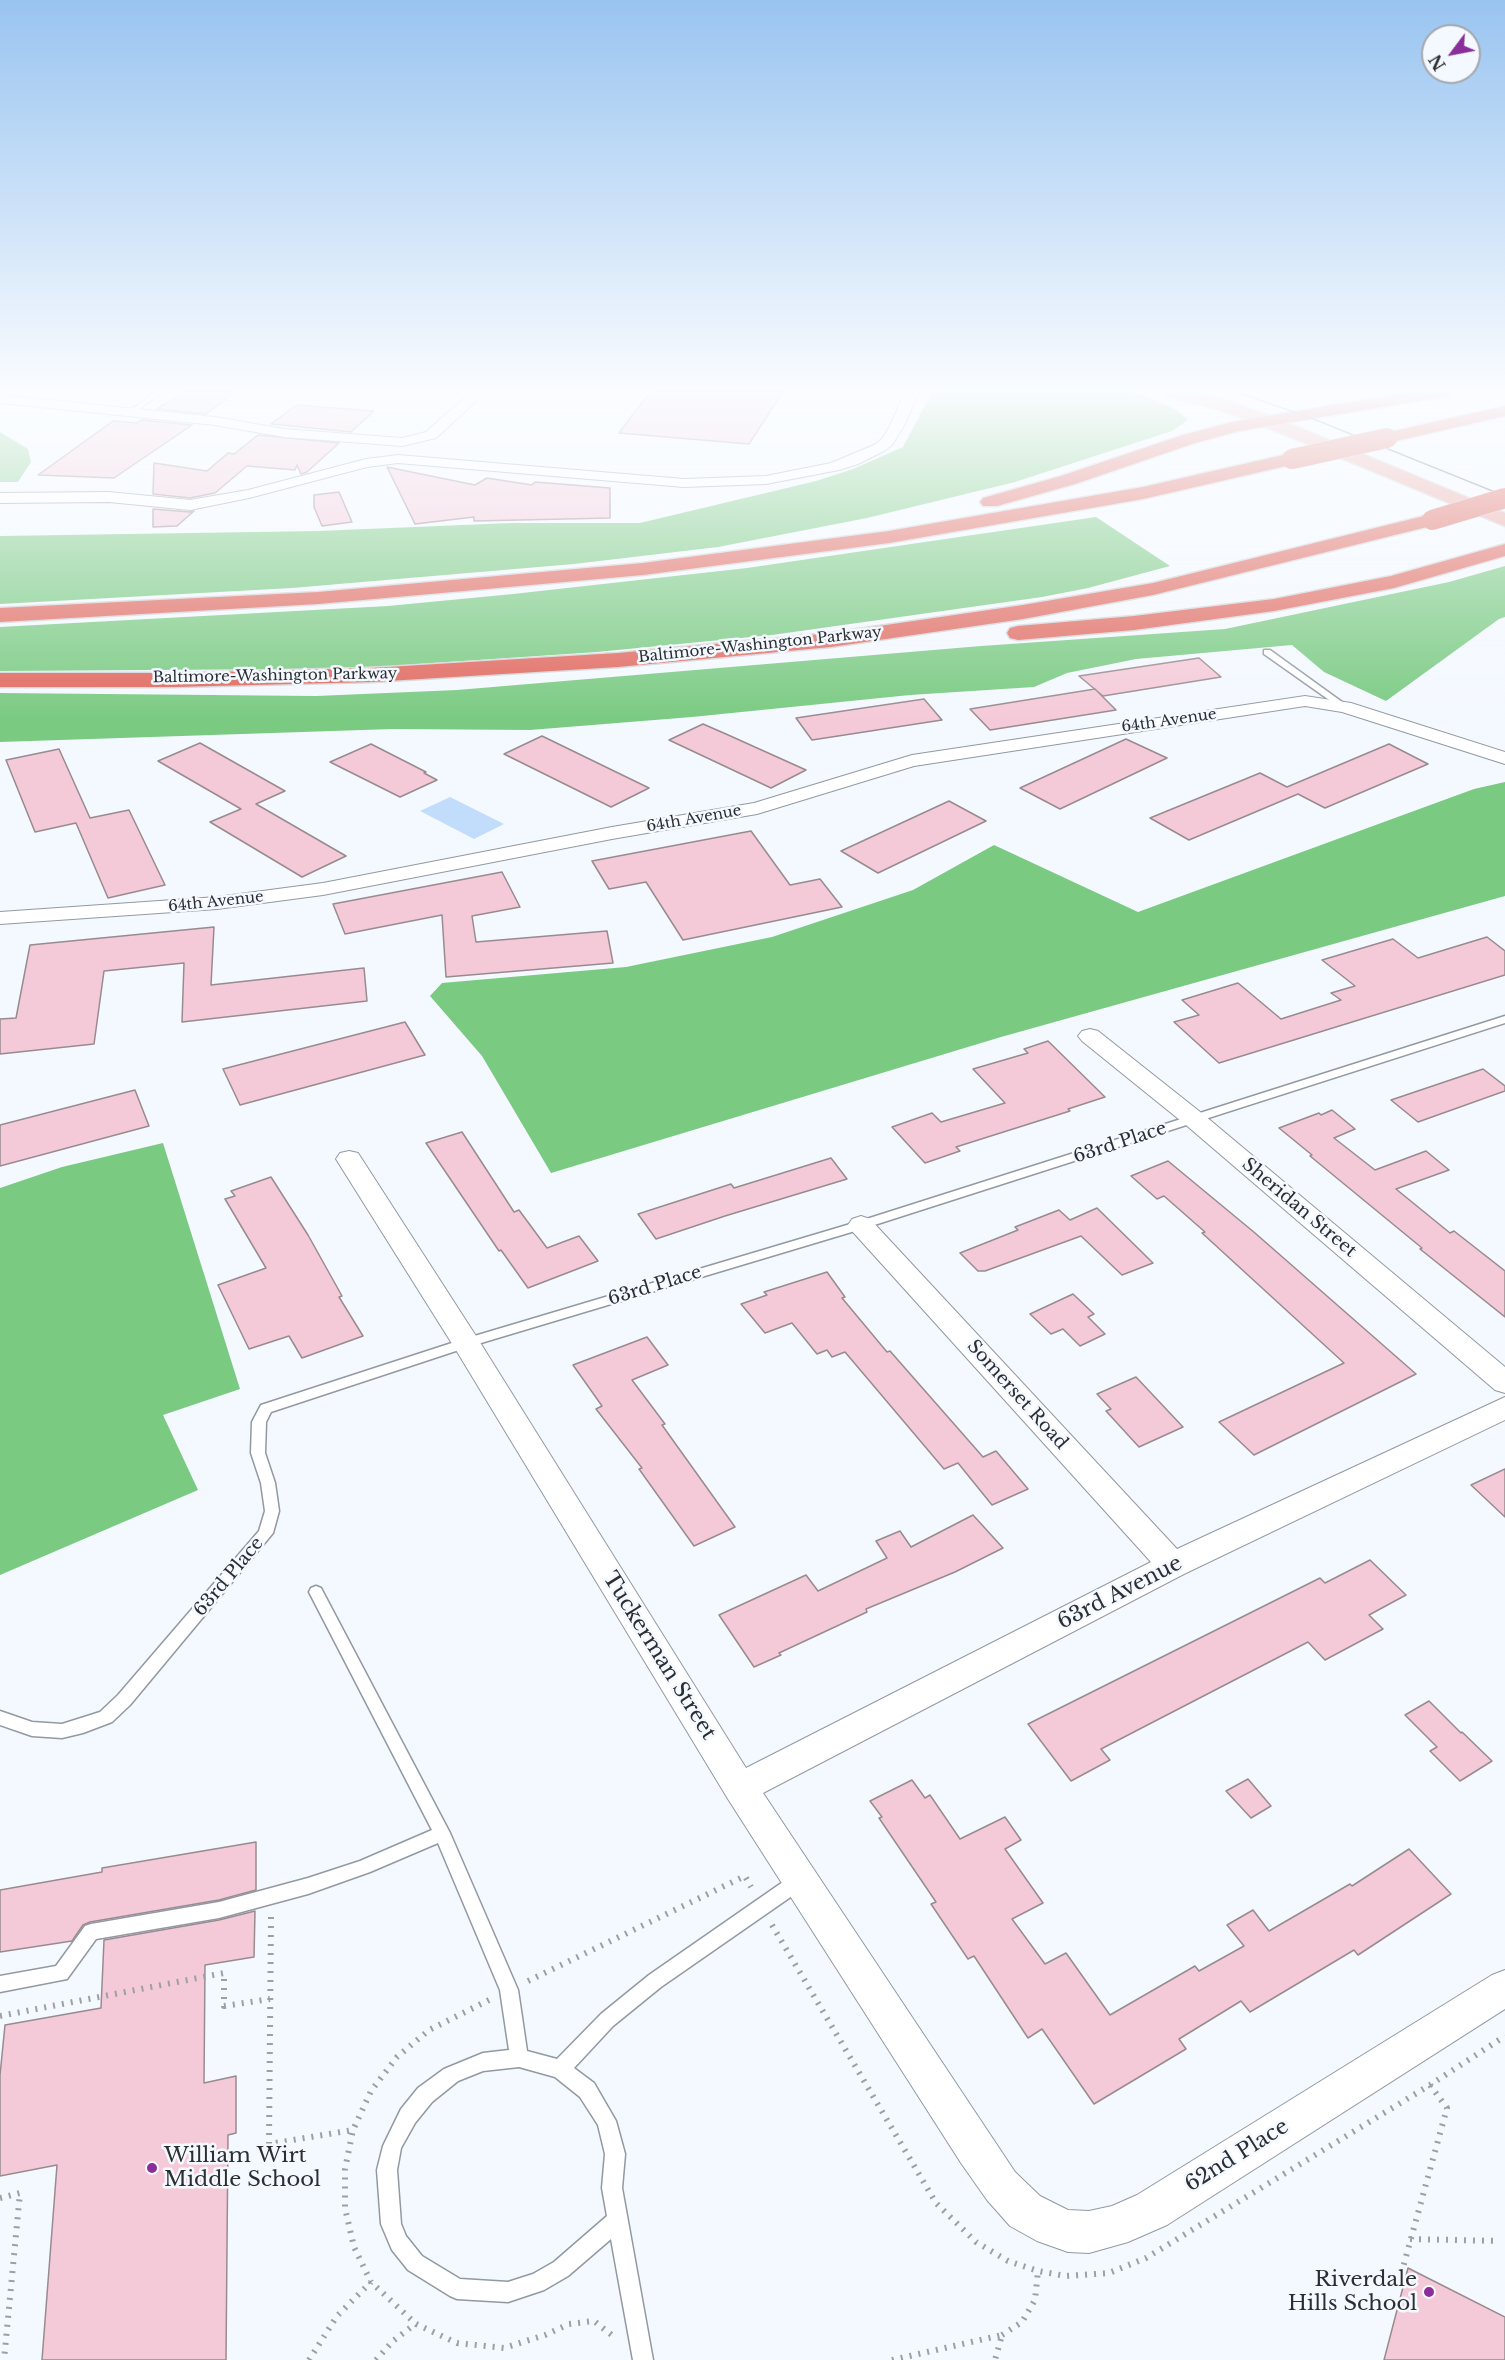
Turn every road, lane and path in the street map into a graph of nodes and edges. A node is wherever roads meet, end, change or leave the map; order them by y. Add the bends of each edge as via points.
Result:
1 (161, 502) edge
2 (205, 502) edge
3 (988, 502) edge
4 (1093, 502) edge
5 (1462, 502) edge
6 (1491, 502) edge
7 (1505, 520) edge
8 (1505, 550) edge
9 (643, 568) junction
10 (0, 615) edge
11 (1267, 652) dead end
12 (618, 660) junction
13 (0, 680) edge
14 (1345, 707) junction
15 (1502, 757) edge
16 (0, 918) edge
17 (1505, 1019) edge
18 (1090, 1036) dead end
19 (1195, 1120) junction
20 (349, 1159) dead end
21 (861, 1225) junction
22 (466, 1343) junction
23 (1505, 1383) edge
24 (1505, 1408) edge
25 (1173, 1565) junction
26 (315, 1592) dead end
27 (0, 1718) edge
28 (740, 1788) junction
29 (442, 1833) junction
30 (800, 1881) junction
31 (272, 1896) junction
32 (762, 1907) junction
33 (0, 1984) edge
34 (1505, 1988) edge
35 (509, 1990) junction
36 (270, 2000) junction
37 (0, 2016) edge
38 (1505, 2036) edge
39 (519, 2058) junction
40 (560, 2069) junction
41 (1430, 2085) junction
42 (353, 2130) junction
43 (975, 2149) joint
44 (0, 2198) edge
45 (618, 2220) junction
46 (1410, 2239) junction
47 (1499, 2241) dead end
48 (1038, 2271) junction
49 (371, 2282) junction
50 (1398, 2282) dead end
51 (416, 2324) junction
52 (1002, 2336) junction
53 (615, 2340) dead end
54 (4, 2360) edge
55 (309, 2360) edge
56 (376, 2360) edge
57 (643, 2360) edge
58 (892, 2360) edge
59 (995, 2360) edge

1 - 2 street
3 - 9 highway via 820,539
4 - 9 highway, bridge via 889,537
5 - 7 main road
6 - 12 highway, Baltimore-Washington Parkway, bridge via 1288,558 1086,602 831,640
8 - 12 highway via 1365,588 1205,615 801,650
9 - 10 highway via 318,598
11 - 14 lane
12 - 13 highway, Baltimore-Washington Parkway via 371,675
14 - 15 street, 64th Avenue via 1382,718 1414,717 1445,725
14 - 16 street, 64th Avenue via 1305,701 912,761 757,808 274,897
17 - 19 lane, 63rd Place
18 - 19 street, Sheridan Street
19 - 21 lane, 63rd Place
19 - 23 street, Sheridan Street
20 - 22 street, Tuckerman Street
21 - 22 lane, 63rd Place
21 - 25 street, Somerset Road
22 - 27 lane, 63rd Place via 266,1409 259,1422 258,1453 272,1511 266,1533 124,1700 106,1717 62,1731 32,1729
22 - 28 street, Tuckerman Street
24 - 25 street, 63rd Avenue
25 - 28 street, 63rd Avenue
26 - 29 lane
28 - 30 street, Tuckerman Street
29 - 31 lane via 364,1867
29 - 35 lane
30 - 32 lane
30 - 43 street, Tuckerman Street
31 - 33 lane via 219,1910 91,1932 61,1973
31 - 36 path
32 - 35 path via 745,1876
32 - 40 lane via 607,2020
32 - 48 path via 936,2203 976,2242 1008,2261
34 - 43 street, 62nd Place via 1152,2210 1113,2227 1068,2231 1025,2211
35 - 39 lane
35 - 42 path via 429,2030 397,2057 372,2091
36 - 37 path via 224,2006 224,1973
36 - 42 path via 269,2144
38 - 41 path
39 - 40 lane
39 - 45 lane via 483,2062 452,2075 425,2095 408,2115 392,2146 387,2170 391,2224 399,2242 415,2263 457,2289 508,2292 537,2283 561,2269
40 - 45 lane via 587,2090 607,2121 615,2154 612,2188
41 - 46 path via 1447,2108
41 - 48 path via 1146,2258 1109,2272 1066,2276
42 - 49 path via 345,2169 345,2208 354,2247
44 - 54 path via 20,2193
45 - 57 lane
46 - 47 path
46 - 50 path
48 - 52 path via 1035,2300 1022,2322
49 - 51 path
49 - 55 path via 337,2316
51 - 53 path via 457,2343 504,2348 569,2325 594,2321 612,2333
51 - 56 path
52 - 58 path
52 - 59 path

